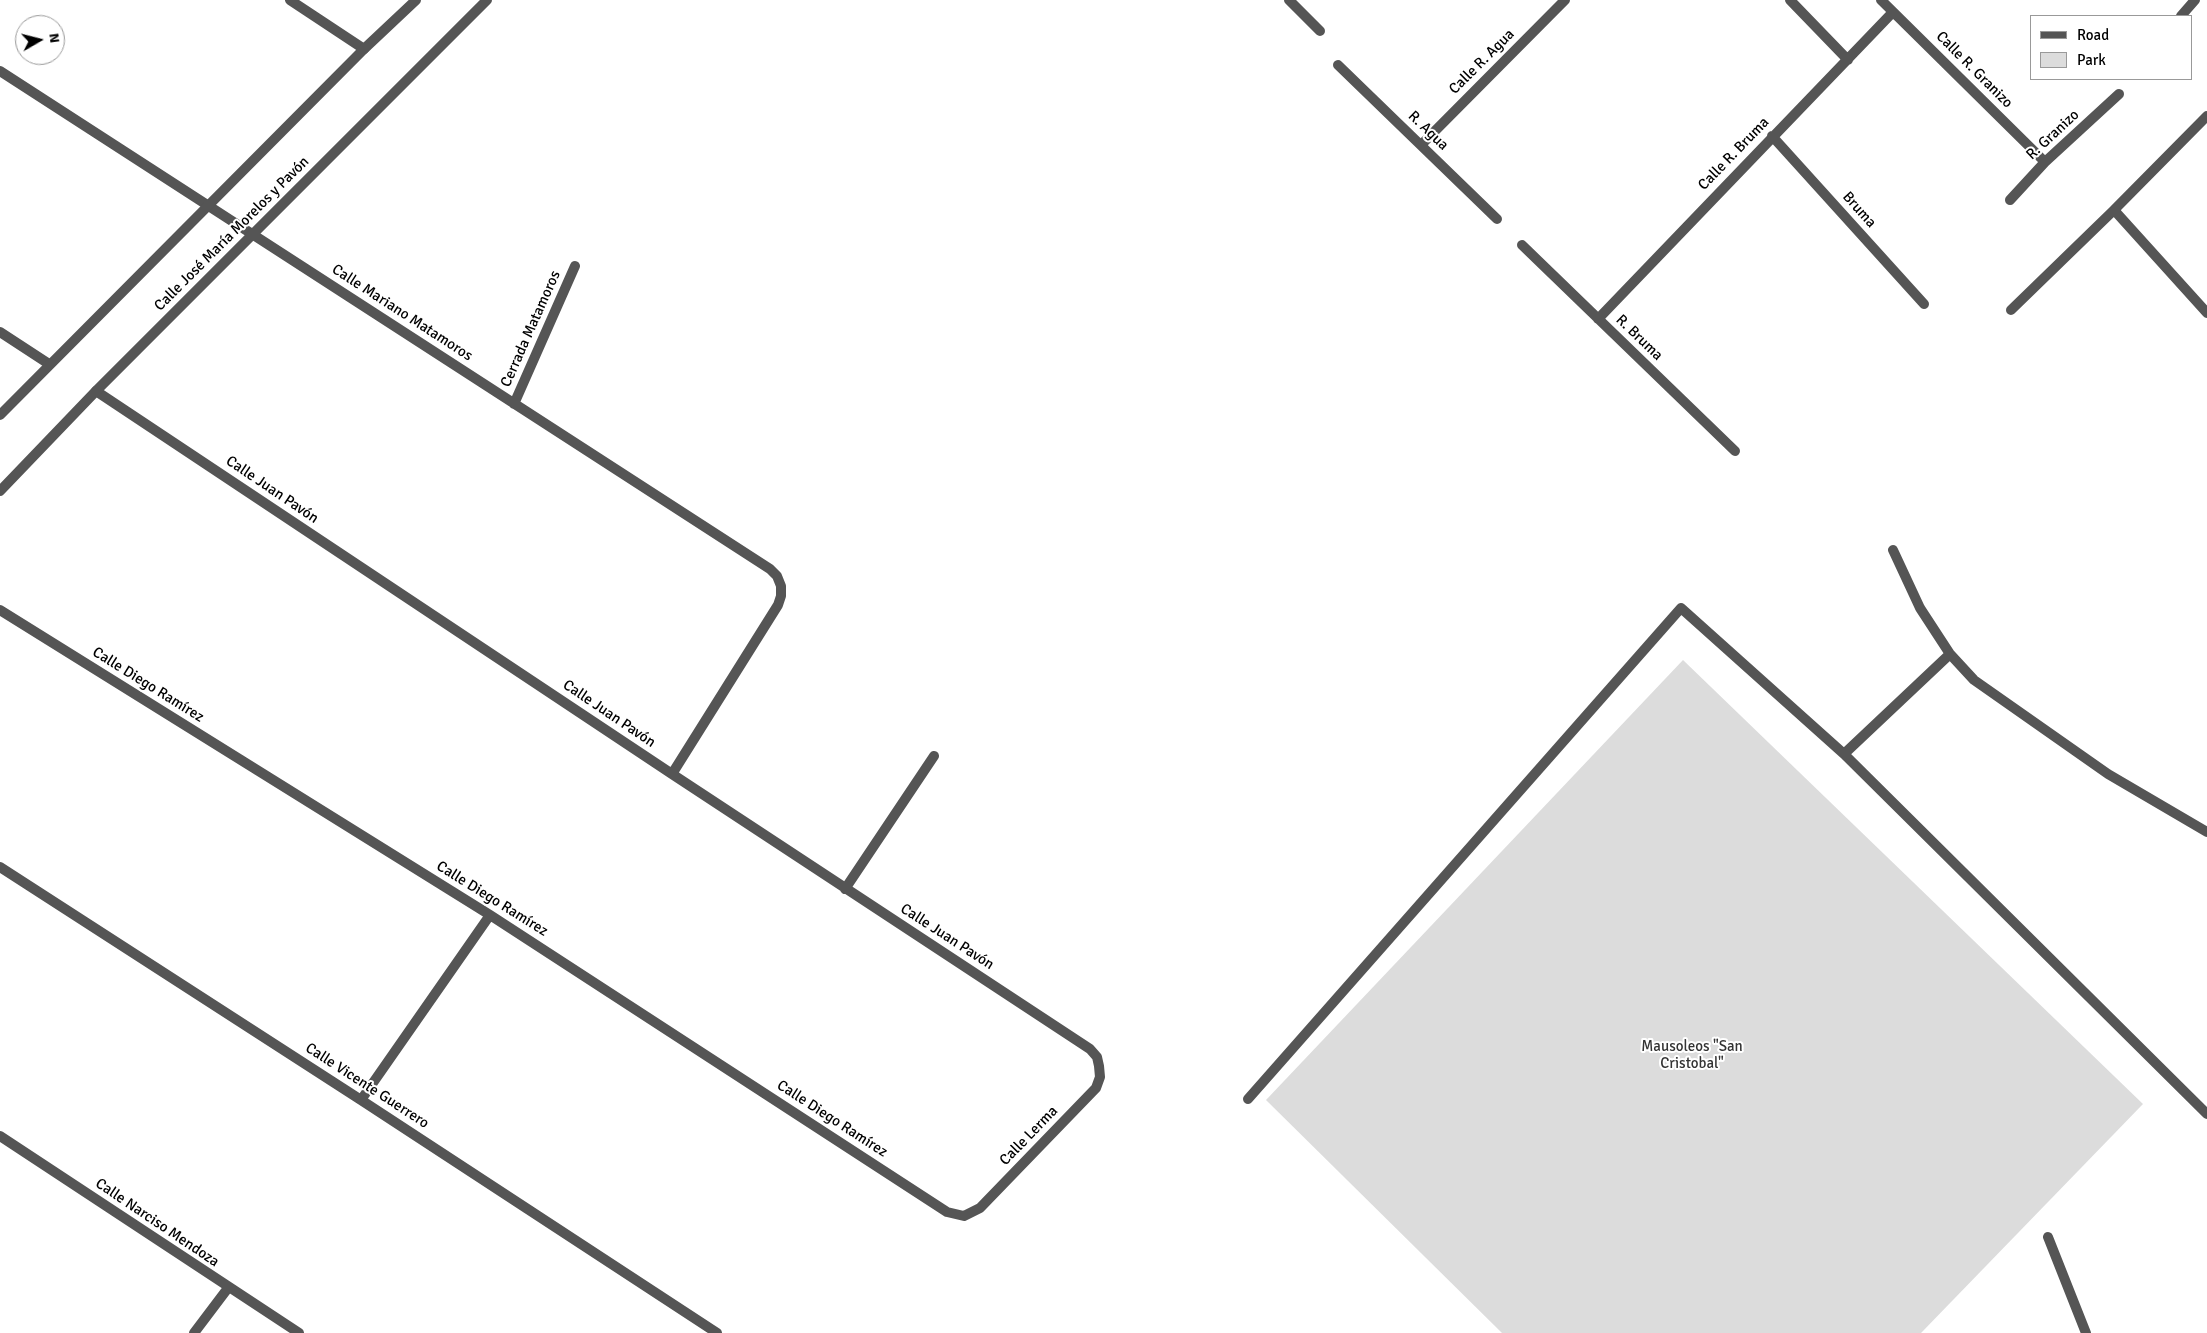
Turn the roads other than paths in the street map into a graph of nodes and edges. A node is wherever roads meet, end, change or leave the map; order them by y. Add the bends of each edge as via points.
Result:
1 (290, 0) edge
2 (416, 0) edge
3 (487, 0) edge
4 (1289, 0) edge
5 (1565, 0) edge
6 (1790, 0) edge
7 (1881, 0) edge
8 (2195, 0) edge
9 (1894, 12) junction
10 (2182, 15) edge
11 (1320, 31) dead end
12 (364, 49) junction
13 (1848, 60) junction
14 (1338, 64) dead end
15 (0, 70) edge
16 (2120, 94) dead end
17 (2207, 116) edge
18 (1772, 136) junction
19 (1421, 144) junction
20 (2045, 162) junction
21 (2010, 200) dead end
22 (210, 206) junction
23 (2114, 210) junction
24 (1497, 219) dead end
25 (253, 234) junction
26 (1522, 245) dead end
27 (576, 266) dead end
28 (1924, 304) dead end
29 (2010, 310) dead end
30 (2207, 313) edge
31 (1598, 318) junction
32 (0, 332) edge
33 (49, 364) junction
34 (96, 391) junction
35 (514, 404) junction
36 (0, 415) edge
37 (1735, 452) dead end
38 (0, 491) edge
39 (1893, 550) dead end
40 (0, 610) edge
41 (1950, 654) junction
42 (1844, 754) junction
43 (934, 756) dead end
44 (672, 774) junction
45 (2207, 832) edge
46 (0, 867) edge
47 (845, 889) junction
48 (490, 915) junction
49 (1099, 1066) joint
50 (1248, 1099) dead end
51 (361, 1100) junction
52 (2207, 1114) edge
53 (0, 1136) edge
54 (964, 1216) joint
55 (2048, 1237) dead end
56 (228, 1288) junction
57 (194, 1333) edge
58 (299, 1333) edge
59 (716, 1333) edge
60 (2086, 1333) edge

1 - 12 street
2 - 12 street
3 - 25 street, Calle José María Morelos y Pavón
4 - 11 street
5 - 19 street, Calle R. Agua
6 - 13 street
7 - 9 street, Calle R. Granizo
8 - 10 street
9 - 13 street, Calle R. Bruma
9 - 20 street, Calle R. Granizo
12 - 22 street
13 - 18 street, Calle R. Bruma
14 - 19 street, R. Agua
15 - 22 street, Calle Mariano Matamoros
16 - 20 street, R. Granizo
17 - 23 street
18 - 28 street, Bruma
18 - 31 street, Calle R. Bruma
19 - 24 street, R. Agua
20 - 21 street, R. Granizo
22 - 25 street, Calle Mariano Matamoros
22 - 33 street
23 - 29 street
23 - 30 street
25 - 34 street, Calle José María Morelos y Pavón
25 - 35 street, Calle Mariano Matamoros
26 - 31 street, R. Bruma
27 - 35 street, Cerrada Matamoros
31 - 37 street, R. Bruma
32 - 33 street
33 - 36 street
34 - 38 street, Calle José María Morelos y Pavón
34 - 44 street, Calle Juan Pavón
35 - 44 street, Calle Mariano Matamoros via 777,576 781,586 778,605
39 - 41 street via 1920,608
40 - 48 street, Calle Diego Ramírez
41 - 42 street
41 - 45 street via 1974,680 2057,739 2108,774
42 - 50 street via 1681,608
42 - 52 street
43 - 47 street
44 - 47 street, Calle Juan Pavón
46 - 51 street, Calle Vicente Guerrero
47 - 49 street, Calle Juan Pavón via 1090,1049
48 - 51 street
48 - 54 street, Calle Diego Ramírez via 947,1212
49 - 54 street, Calle Lerma via 1096,1088 980,1208
51 - 59 street, Calle Vicente Guerrero
53 - 56 street, Calle Narciso Mendoza
55 - 60 street
56 - 57 street
56 - 58 street, Calle Narciso Mendoza

